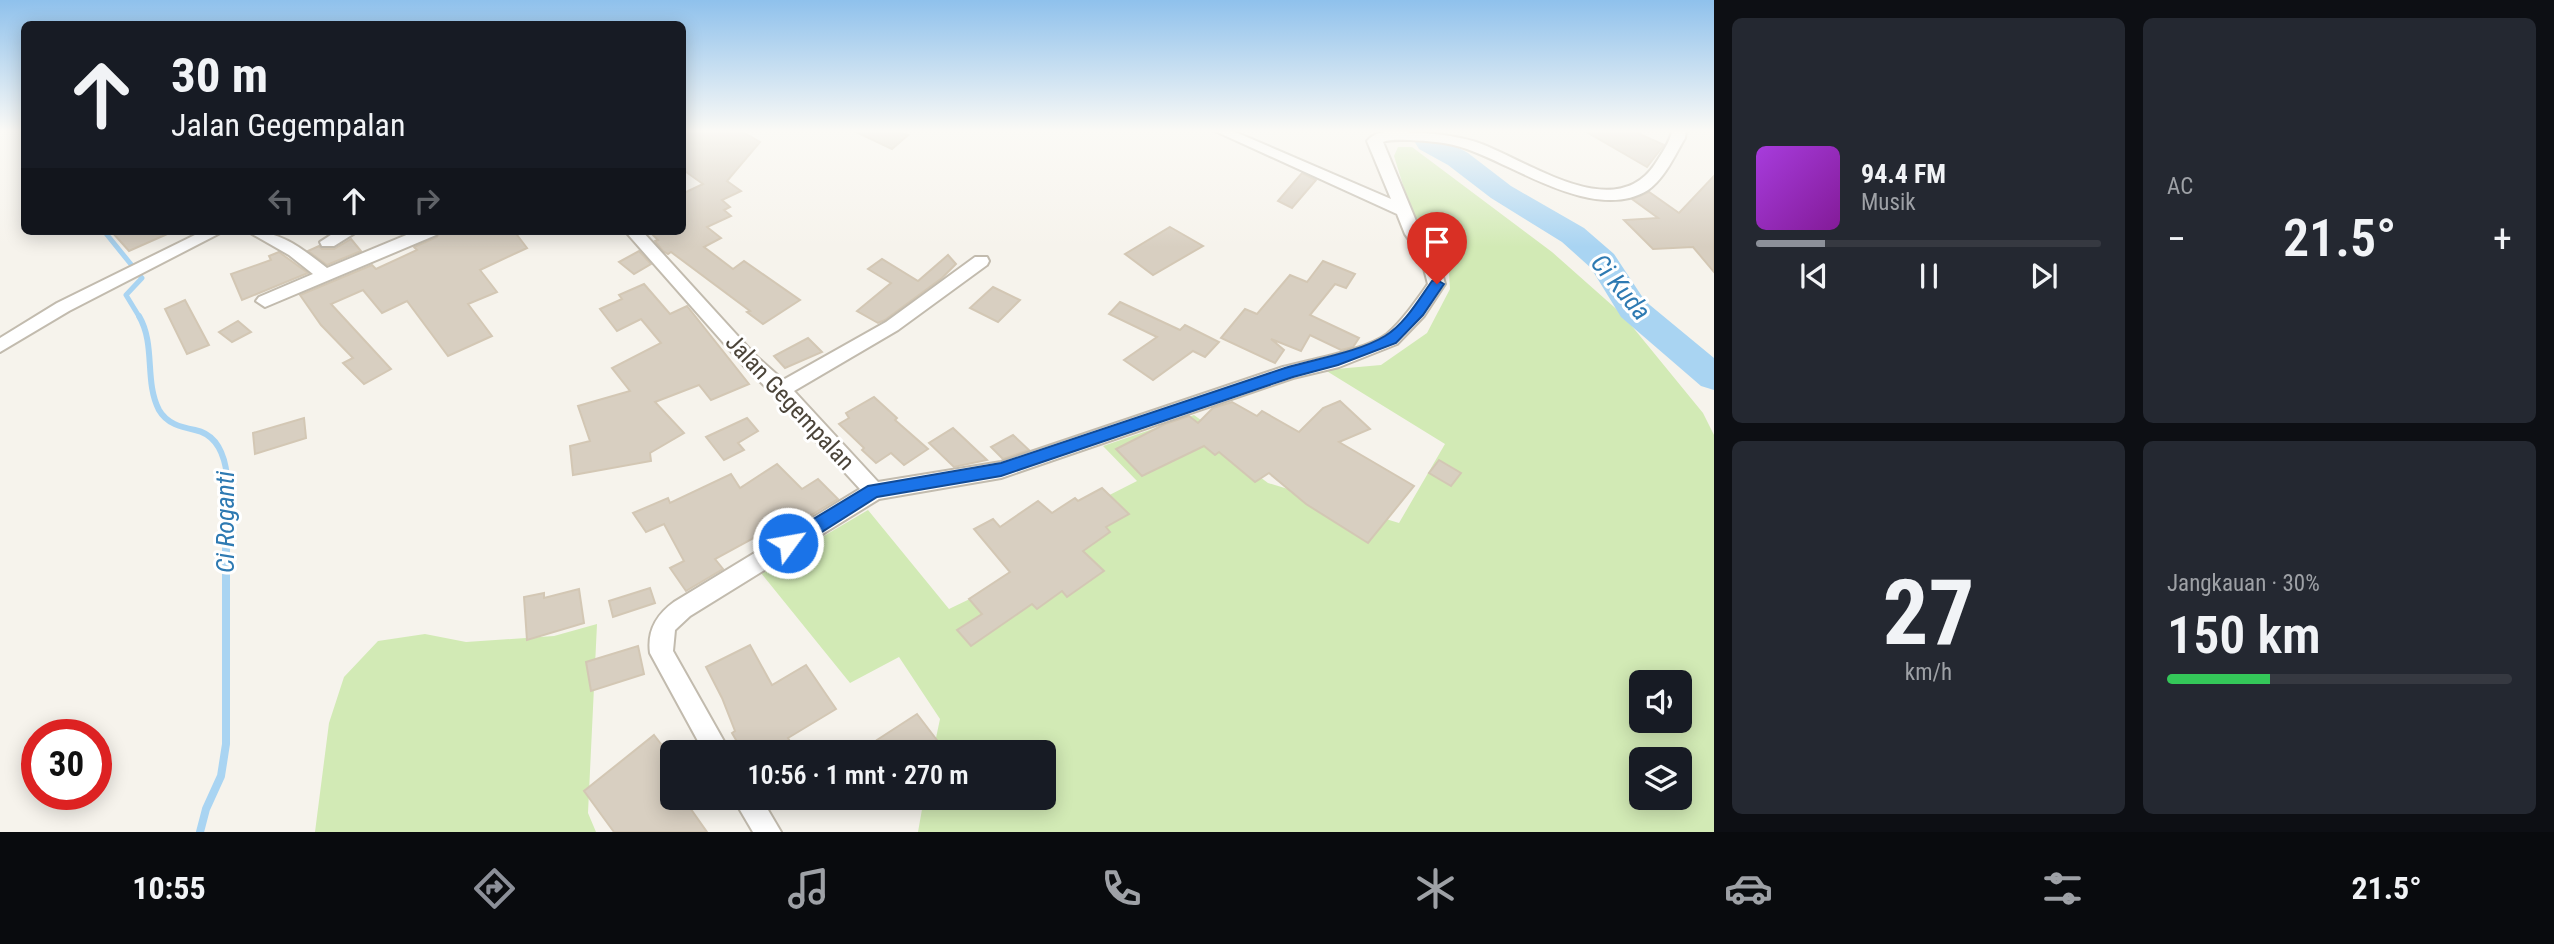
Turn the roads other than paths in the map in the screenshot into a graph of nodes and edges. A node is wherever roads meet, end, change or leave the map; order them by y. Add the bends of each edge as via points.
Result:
1 (1310, 170) edge
2 (1386, 170) edge
3 (1529, 170) edge
4 (1655, 170) edge
5 (1404, 211) junction
6 (207, 235) edge
7 (263, 235) edge
8 (342, 235) edge
9 (421, 235) edge
10 (637, 235) edge
11 (328, 242) dead end
12 (981, 261) dead end
13 (326, 275) junction
14 (265, 301) dead end
15 (0, 346) edge
16 (780, 390) junction
17 (874, 491) junction
18 (710, 740) edge
19 (754, 810) edge
20 (768, 832) edge

1 - 5 street
2 - 5 street, Jalan Gegempalan
3 - 4 street, Jalan Gegempalan via 1569,187 1617,194 1642,187
5 - 17 street, Jalan Gegempalan via 1429,256 1437,284 1391,340 1001,470
6 - 15 street via 63,307
7 - 13 street via 295,251
8 - 11 street
9 - 13 street
10 - 16 street, Jalan Gegempalan
12 - 16 street via 892,326
13 - 14 street
16 - 17 street, Jalan Gegempalan
17 - 18 street via 682,609 662,628 658,638 662,653
19 - 20 street

